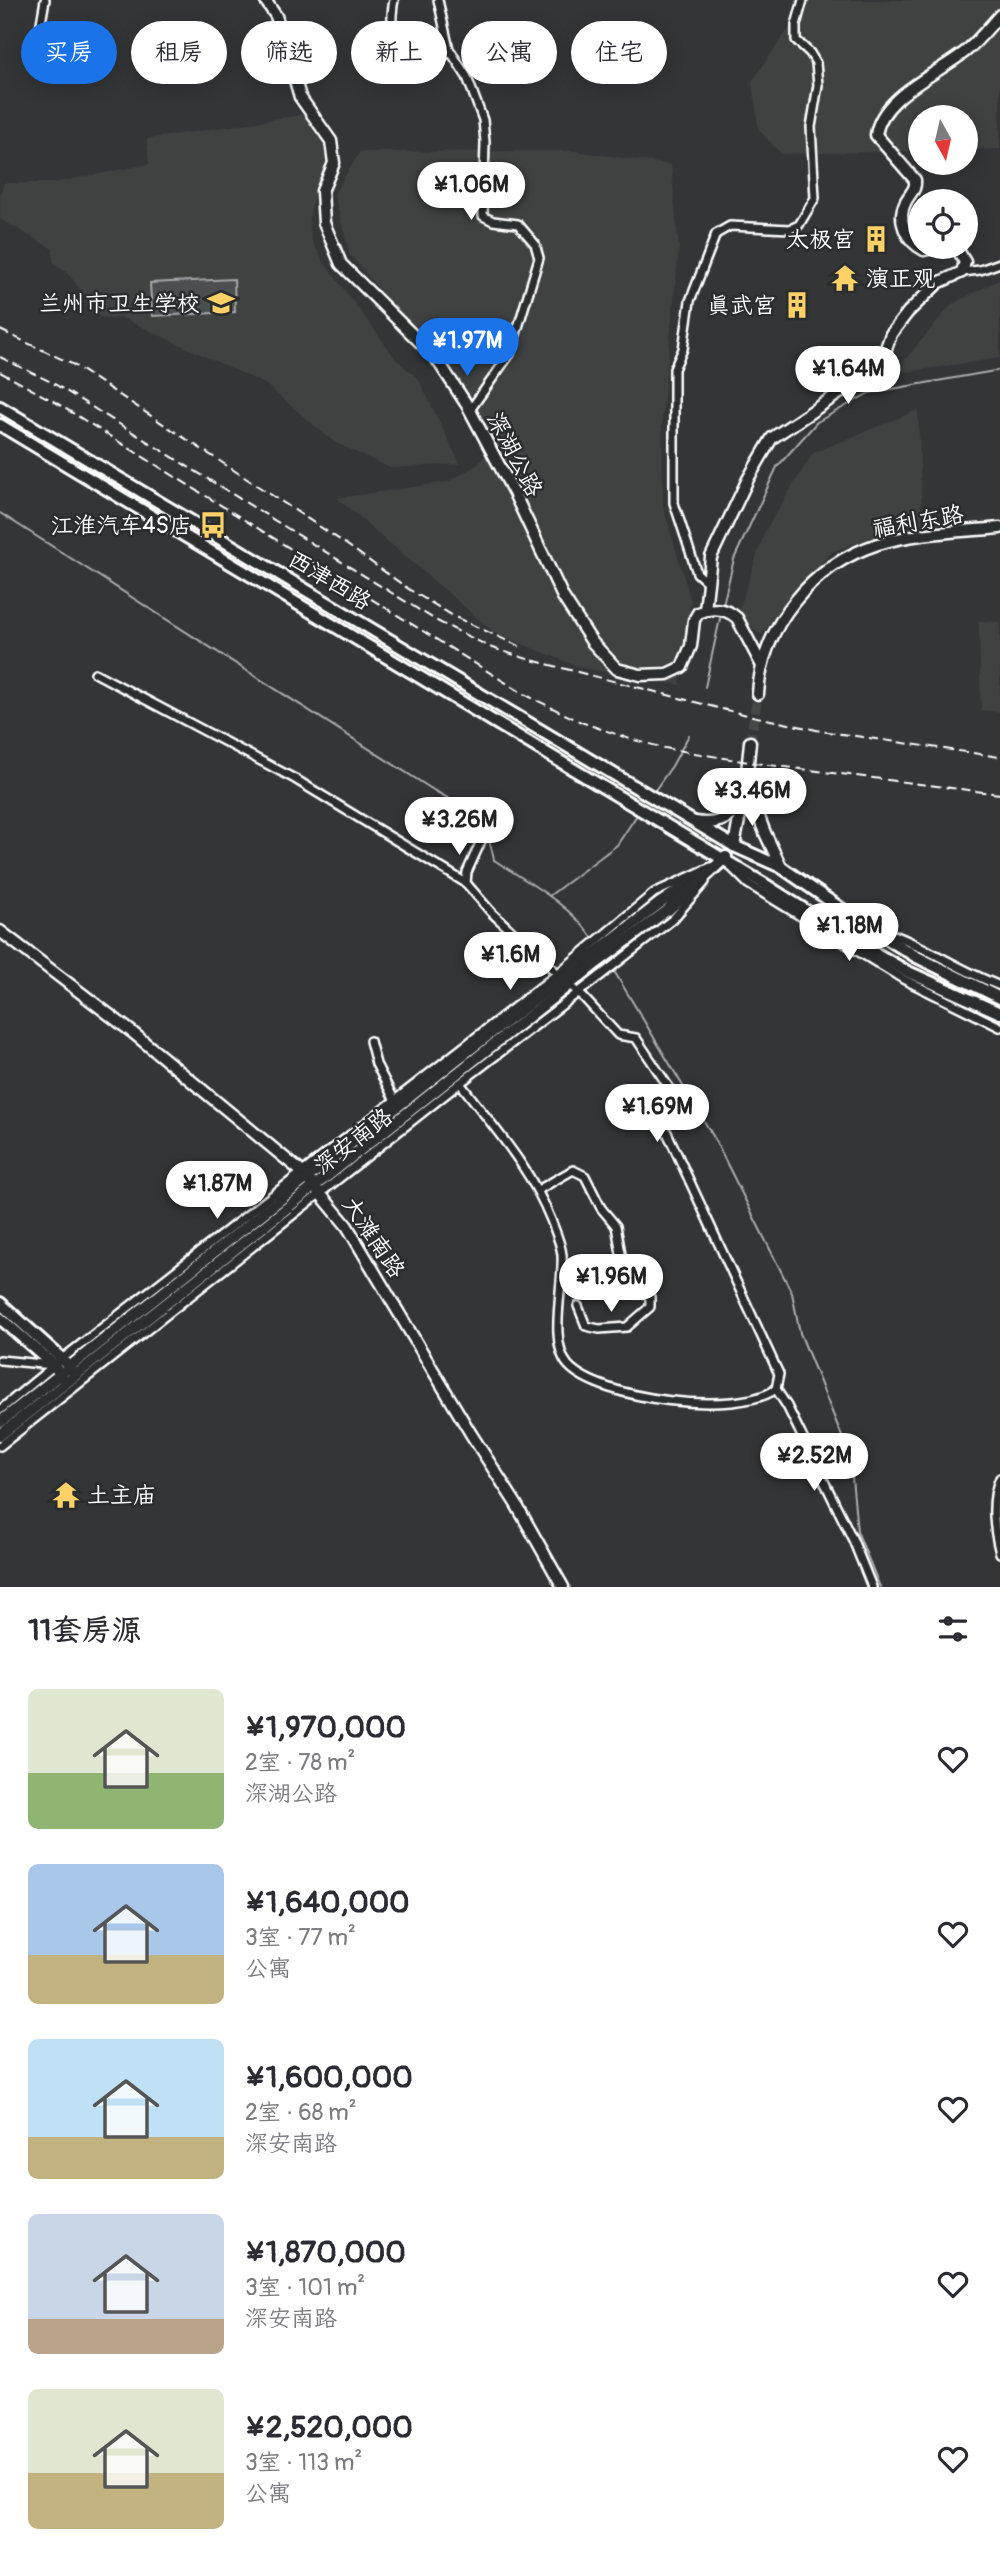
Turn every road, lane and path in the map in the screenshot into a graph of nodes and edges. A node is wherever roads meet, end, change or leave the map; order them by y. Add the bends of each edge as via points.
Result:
1 (45, 0) edge
2 (265, 0) edge
3 (394, 0) edge
4 (438, 0) edge
5 (803, 0) edge
6 (1000, 15) edge
7 (41, 21) edge
8 (452, 53) junction
9 (914, 189) edge
10 (908, 198) edge
11 (908, 238) edge
12 (963, 259) edge
13 (1000, 262) edge
14 (962, 272) junction
15 (0, 407) edge
16 (470, 410) junction
17 (0, 425) edge
18 (1000, 528) edge
19 (708, 583) junction
20 (705, 610) junction
21 (761, 664) junction
22 (95, 673) dead end
23 (758, 694) tunnel mouth
24 (750, 742) tunnel mouth
25 (746, 783) junction
26 (740, 805) junction
27 (694, 822) junction
28 (482, 839) dead end
29 (734, 846) junction
30 (724, 860) junction
31 (780, 867) junction
32 (466, 883) junction
33 (664, 907) junction
34 (862, 923) junction
35 (0, 931) edge
36 (562, 979) junction
37 (1000, 986) edge
38 (576, 994) junction
39 (1000, 998) edge
40 (1000, 1013) edge
41 (1000, 1027) edge
42 (370, 1041) dead end
43 (460, 1083) junction
44 (396, 1103) junction
45 (311, 1183) junction
46 (538, 1190) junction
47 (632, 1279) junction
48 (644, 1292) junction
49 (0, 1303) edge
50 (578, 1306) dead end
51 (0, 1318) edge
52 (0, 1360) edge
53 (64, 1370) junction
54 (776, 1389) junction
55 (0, 1410) edge
56 (0, 1422) edge
57 (0, 1435) edge
58 (0, 1446) edge
59 (1000, 1478) edge
60 (1000, 1553) edge
61 (563, 1587) edge
62 (872, 1587) edge

1 - 7 street
2 - 16 main road, 深湖公路 via 276,16 299,97 331,141 334,163 322,191 324,223 341,264 436,358
3 - 8 street via 391,57 398,62
4 - 8 street
5 - 19 street via 796,40 816,63 818,85 811,127 816,198 799,225 790,229 730,226 716,234 690,301 683,349 674,369 674,503 697,573
6 - 9 main road via 967,51 908,91 877,122 876,135 915,180
8 - 16 street via 467,77 483,120 483,216 518,224 536,244 539,257 510,354
10 - 11 main road via 901,215
12 - 14 main road
13 - 14 street
14 - 19 main road via 937,283 908,312 891,334 880,366 772,438 711,558
15 - 27 main road, 西津西路
16 - 20 main road, 深湖公路 via 563,597 592,642 617,669 654,675 682,667 691,646 694,620
17 - 30 main road, 西津西路
18 - 21 main road, 福利东路 via 914,536 849,556 825,570 799,596 778,625
19 - 20 main road
20 - 21 main road via 716,608 737,618
21 - 23 main road, 福利东路
22 - 32 street via 296,779
24 - 25 main road
25 - 26 main road
25 - 31 main road
26 - 27 main road via 720,822
26 - 29 main road
27 - 29 main road, 西津西路
28 - 32 street
29 - 30 main road
29 - 31 main road, 西津西路
30 - 33 main road, 深安南路
30 - 33 street, 深安南路
30 - 40 main road, 西津西路 via 906,971
30 - 41 street via 748,884 903,979
31 - 34 main road, 西津西路
32 - 36 street
33 - 36 main road, 深安南路
33 - 38 street, 深安南路, bridge via 600,976
34 - 37 street via 905,937
34 - 39 main road, 西津西路 via 915,956
35 - 45 main road, 大滩南路 via 132,1032
36 - 38 street
36 - 44 main road, 深安南路
36 - 45 main road, 深安南路
38 - 43 street, 深安南路
38 - 54 street via 618,1035 636,1038 678,1101 665,1128 779,1374
42 - 44 street
43 - 45 street, 深安南路
43 - 46 street
44 - 45 main road, 深安南路
45 - 53 main road, 深安南路
45 - 58 street, 深安南路
45 - 61 main road, 大滩南路 via 347,1226
46 - 47 street via 573,1170 585,1176 616,1226 622,1259
46 - 54 street via 562,1254 558,1338 568,1365 608,1388 666,1402 703,1404
47 - 48 street via 631,1291
47 - 48 street via 645,1279
48 - 50 street via 650,1297 650,1307 627,1327 586,1326
49 - 53 main road
51 - 53 main road
52 - 53 street
53 - 55 street, 深安南路
53 - 56 main road, 深安南路
53 - 57 main road, 深安南路
54 - 62 street via 853,1539
59 - 60 street via 995,1494

